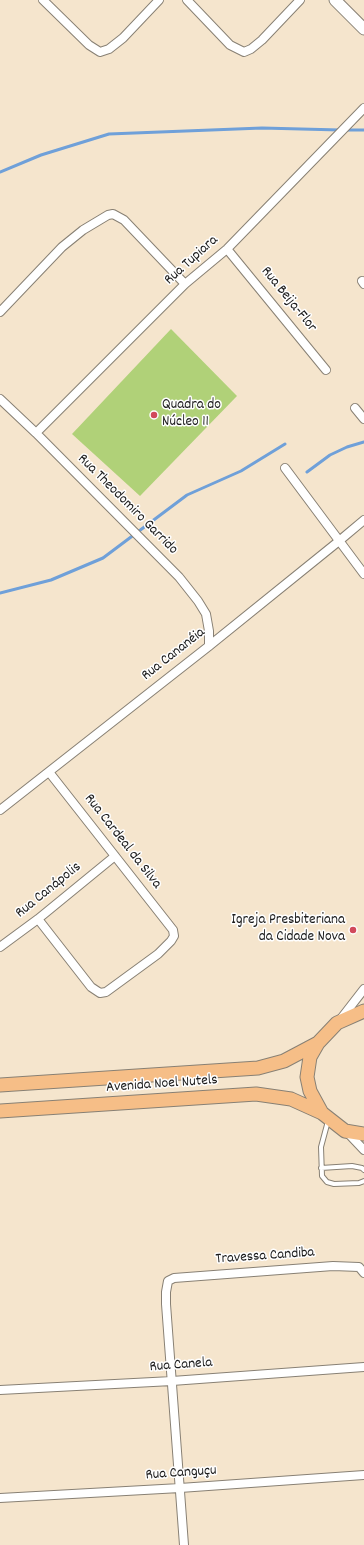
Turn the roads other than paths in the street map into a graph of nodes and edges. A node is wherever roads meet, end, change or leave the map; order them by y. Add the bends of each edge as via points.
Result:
1 (42, 0) edge
2 (159, 0) edge
3 (187, 0) edge
4 (300, 0) edge
5 (335, 0) edge
6 (364, 29) edge
7 (364, 108) edge
8 (228, 249) junction
9 (185, 284) junction
10 (0, 312) edge
11 (326, 370) dead end
12 (0, 398) edge
13 (355, 408) dead end
14 (364, 418) edge
15 (36, 433) junction
16 (285, 468) dead end
17 (364, 520) edge
18 (340, 541) junction
19 (364, 574) edge
20 (209, 646) junction
21 (49, 772) junction
22 (0, 810) edge
23 (115, 856) junction
24 (38, 919) junction
25 (0, 947) edge
26 (364, 989) edge
27 (364, 1011) edge
28 (337, 1023) junction
29 (318, 1043) junction
30 (0, 1085) edge
31 (0, 1111) edge
32 (326, 1116) junction
33 (346, 1131) junction
34 (364, 1134) edge
35 (364, 1150) edge
36 (321, 1168) junction
37 (364, 1170) edge
38 (364, 1181) edge
39 (363, 1272) edge
40 (364, 1367) edge
41 (172, 1381) junction
42 (0, 1390) edge
43 (364, 1475) edge
44 (180, 1488) junction
45 (0, 1498) edge
46 (184, 1545) edge

1 - 2 street via 100,52 109,49 123,38
3 - 4 street via 230,45 244,52 262,40
5 - 6 street
7 - 8 street, Rua Tupiara
8 - 9 street, Rua Tupiara
8 - 11 street, Rua Beija-Flor
9 - 10 street via 135,230 118,216 108,215 62,247
9 - 15 street, Rua Tupiara
12 - 15 street, Rua Theodomiro Garrido
13 - 14 street
15 - 20 street, Rua Theodomiro Garrido via 179,577 206,614
16 - 18 street
17 - 18 street, Rua Cananéia
18 - 19 street
18 - 20 street, Rua Cananéia
20 - 21 street, Rua Cananéia
21 - 22 street, Rua Cananéia
21 - 23 street, Rua Cardeal da Silva
23 - 24 street, Rua Canápolis
23 - 24 street, Rua Cardeal da Silva via 173,930 174,936 171,941 158,954 106,992 100,993 92,987
24 - 25 street, Rua Canápolis
26 - 28 street
27 - 28 main road
28 - 29 main road
29 - 30 main road, Avenida Noel Nutels via 284,1061 258,1068
29 - 32 main road via 310,1057 307,1077 310,1091
31 - 32 main road, Avenida Noel Nutels via 256,1094 291,1099
32 - 33 main road
32 - 36 lane via 320,1147
33 - 34 main road
33 - 35 street
36 - 37 lane via 352,1166
36 - 38 lane via 322,1176 327,1182 334,1184
39 - 41 street, Travessa Candiba via 358,1267 333,1266 179,1277 168,1281 166,1304
40 - 41 street, Rua Canela
41 - 42 street, Rua Canela
41 - 44 street
43 - 44 street, Rua Canguçu
44 - 45 street, Rua Canguçu
44 - 46 street

